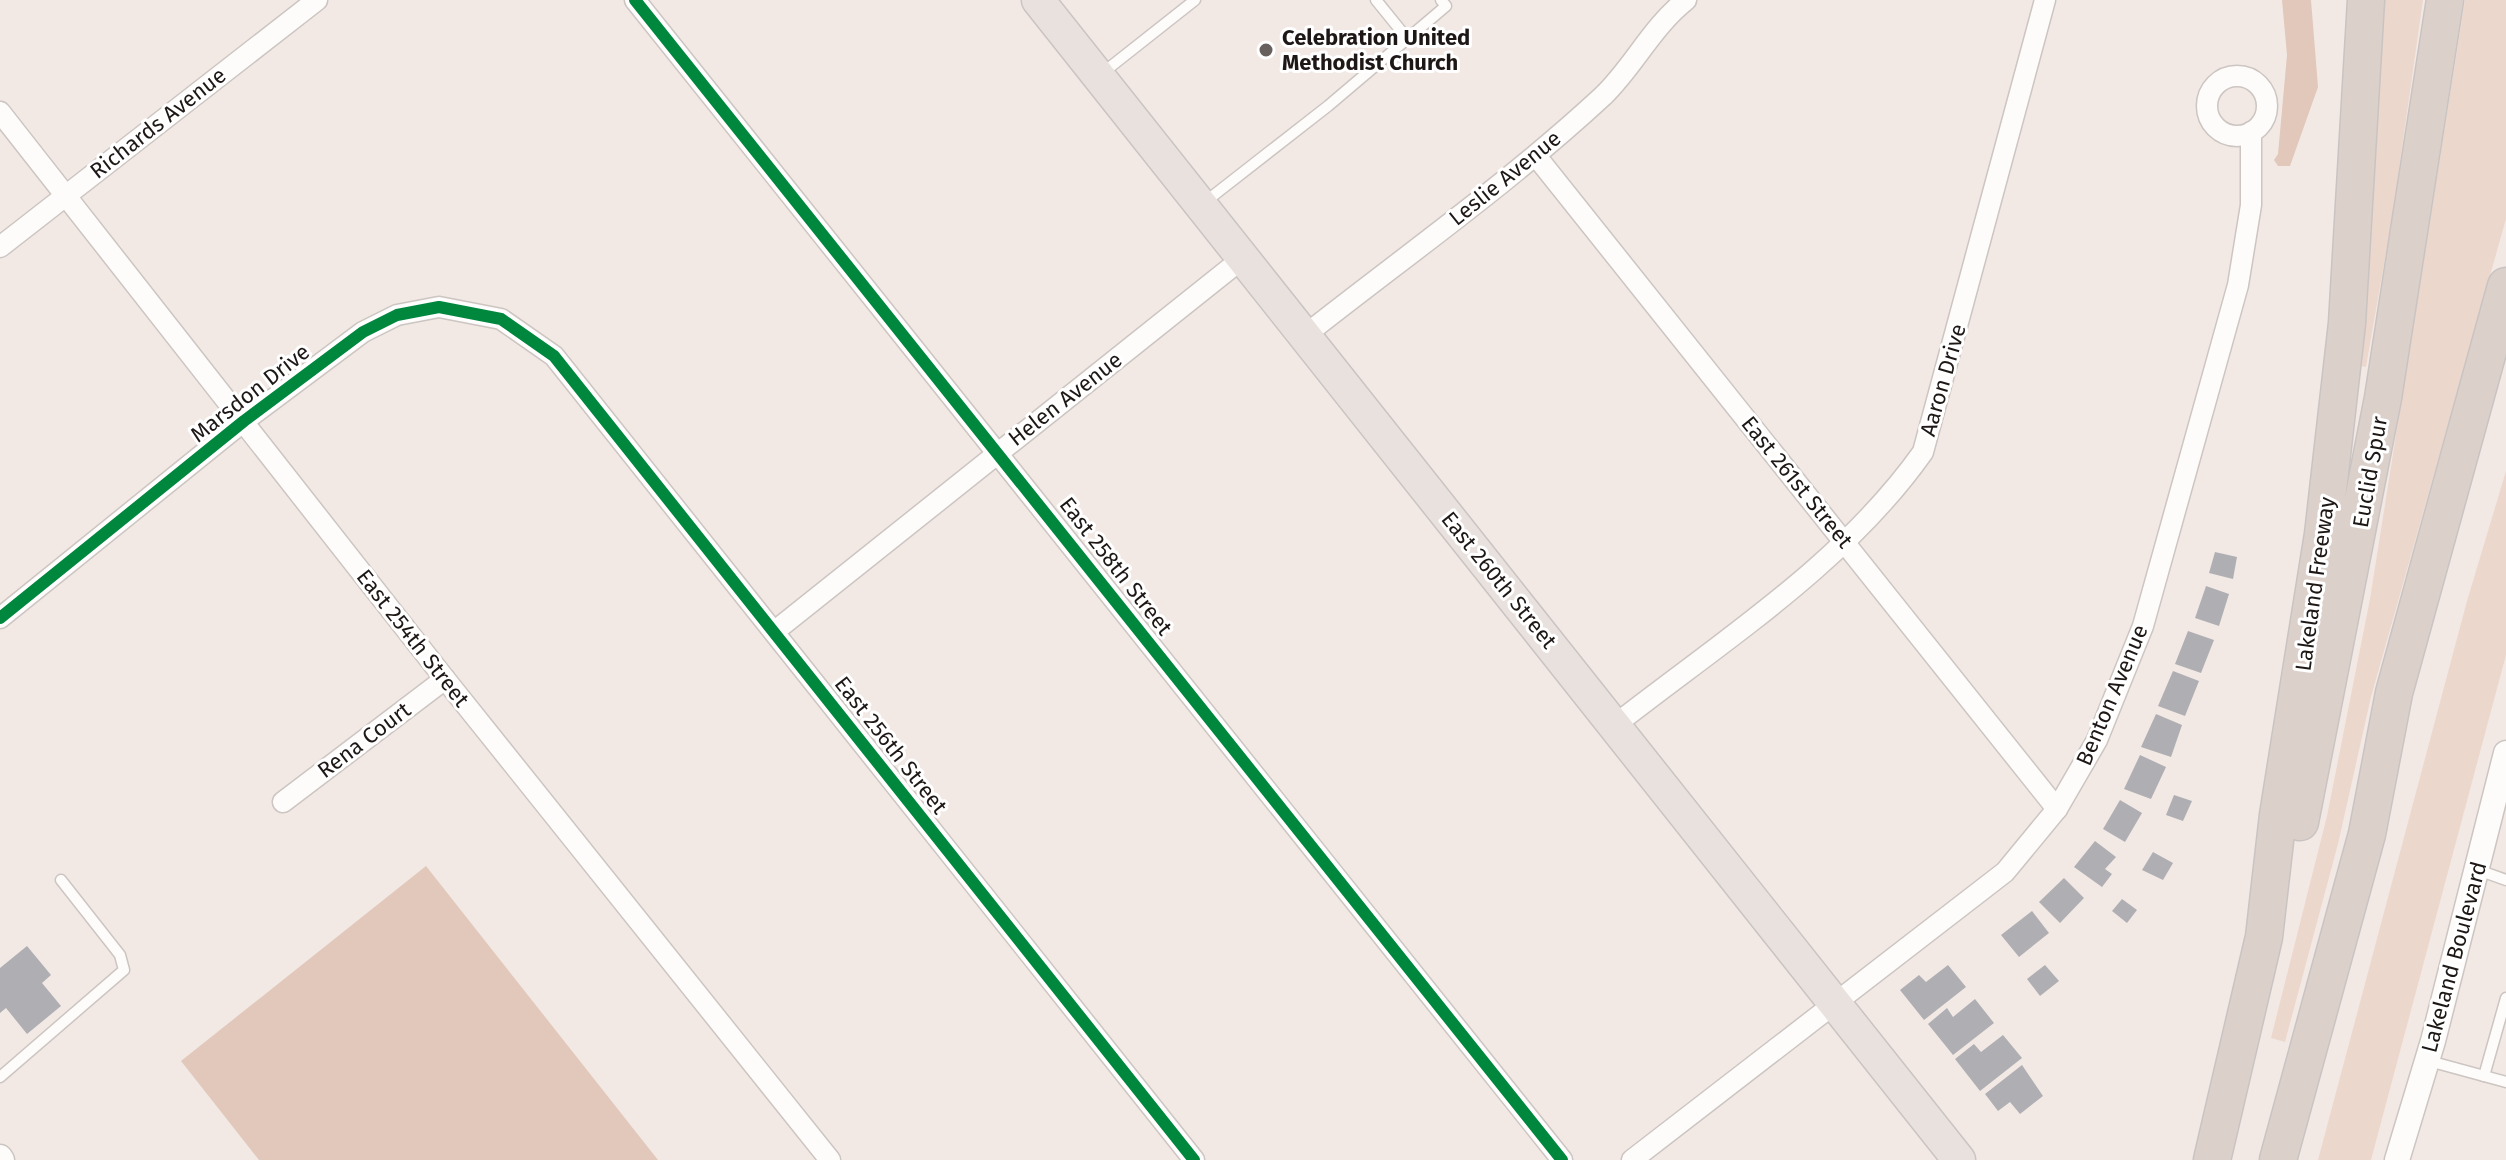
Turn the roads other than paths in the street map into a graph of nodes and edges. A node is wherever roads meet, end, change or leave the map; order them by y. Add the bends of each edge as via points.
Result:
1 (317, 0) edge
2 (1038, 0) edge
3 (1195, 0) edge
4 (1376, 0) edge
5 (1441, 0) edge
6 (1686, 0) edge
7 (2045, 0) edge
8 (2366, 0) edge
9 (2445, 0) edge
10 (635, 1) edge
11 (1406, 37) junction
12 (1099, 76) junction
13 (0, 112) edge
14 (2251, 132) dead end
15 (1536, 156) junction
16 (65, 195) junction
17 (1202, 205) junction
18 (0, 247) edge
19 (1243, 258) junction
20 (2506, 286) edge
21 (1304, 336) junction
22 (554, 356) joint
23 (2506, 379) edge
24 (244, 421) junction
25 (999, 452) junction
26 (1846, 544) junction
27 (0, 618) edge
28 (775, 631) junction
29 (445, 679) junction
30 (1615, 725) junction
31 (2506, 753) edge
32 (283, 802) dead end
33 (2057, 809) junction
34 (2367, 834) junction
35 (2477, 870) junction
36 (61, 880) dead end
37 (2506, 880) edge
38 (2264, 937) junction
39 (2506, 998) edge
40 (1837, 1005) junction
41 (2427, 1060) junction
42 (2484, 1076) junction
43 (0, 1077) edge
44 (2506, 1082) edge
45 (830, 1160) edge
46 (1194, 1160) edge
47 (1562, 1160) edge
48 (1632, 1160) edge
49 (1959, 1160) edge
50 (2212, 1160) edge
51 (2278, 1160) edge
52 (2397, 1160) edge

1 - 16 street, Richards Avenue
2 - 12 main road, East 260th Street
3 - 12 lane
4 - 11 lane
5 - 11 lane via 1446,6
6 - 15 street, Leslie Avenue via 1662,19 1606,93
7 - 26 street, Aaron Drive via 1923,452
8 - 38 highway, Lakeland Freeway via 2340,394
9 - 38 highway, Euclid Spur via 2408,252 2344,610 2302,817
10 - 25 street, East 258th Street
11 - 17 lane
12 - 17 main road, East 260th Street
13 - 16 street, East 254th Street
14 - 33 street, Benton Avenue via 2251,205 2238,285 2143,626 2097,740
15 - 21 street, Leslie Avenue
15 - 26 street, East 261st Street
16 - 18 street, Richards Avenue
16 - 24 street, East 254th Street
17 - 19 main road, East 260th Street
19 - 21 main road, East 260th Street
19 - 25 street, Helen Avenue
20 - 34 highway via 2394,693
21 - 30 main road, East 260th Street
22 - 24 street, Marsdon Drive via 501,319 439,307 397,315 363,332
22 - 28 street, East 256th Street
23 - 34 highway via 2414,699
24 - 27 street, Marsdon Drive
24 - 29 street, East 254th Street
25 - 28 street, Helen Avenue
25 - 47 street, East 258th Street
26 - 30 street, Aaron Drive
26 - 33 street, East 261st Street
28 - 46 street, East 256th Street
29 - 32 street, Rena Court
29 - 45 street, East 254th Street
30 - 40 main road, East 260th Street
31 - 35 street, Lakeland Boulevard
33 - 40 street, Benton Avenue via 2005,872
34 - 51 highway
35 - 37 lane
35 - 41 street, Lakeland Boulevard
36 - 43 lane via 120,955 124,970
38 - 50 highway, Lakeland Freeway
39 - 42 lane
40 - 48 street, Benton Avenue
40 - 49 main road, East 260th Street
41 - 42 lane
41 - 52 street, Lakeland Boulevard
42 - 44 lane

